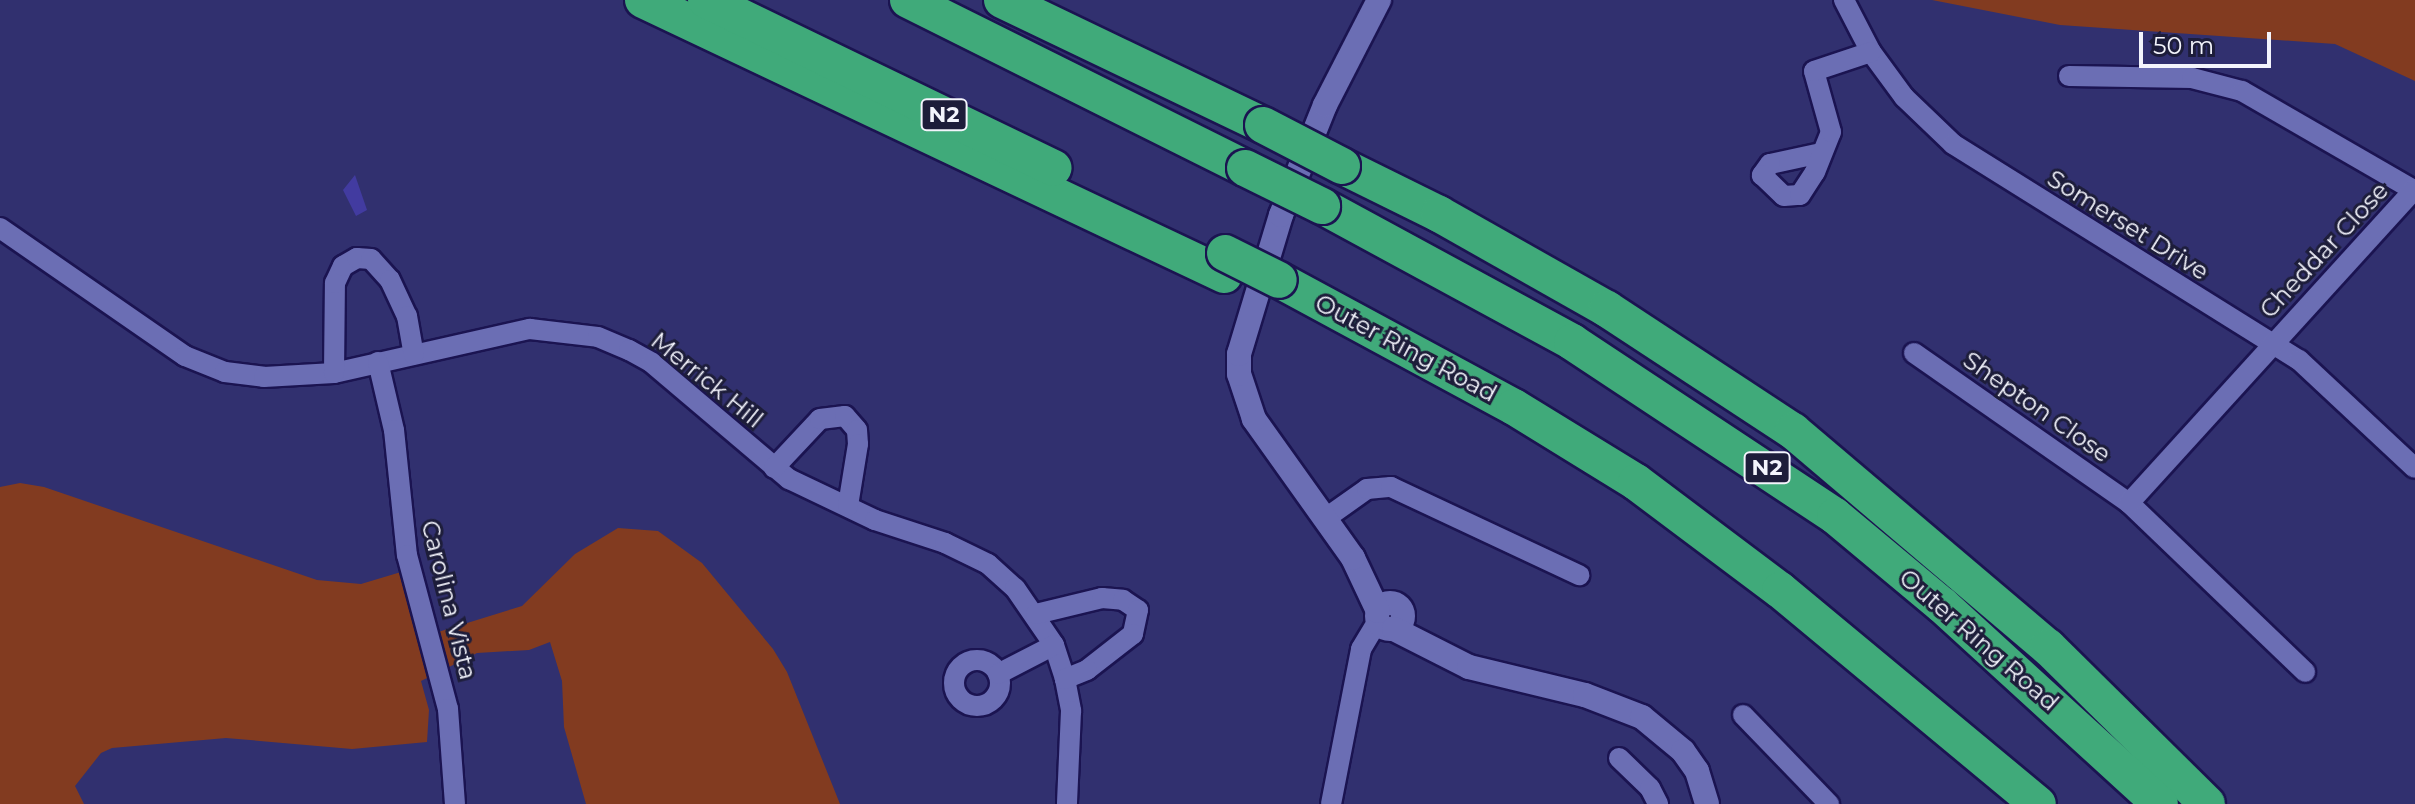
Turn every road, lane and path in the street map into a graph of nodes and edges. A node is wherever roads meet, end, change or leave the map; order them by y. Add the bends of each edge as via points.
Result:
1 (643, 0) edge
2 (676, 0) edge
3 (706, 0) edge
4 (908, 0) edge
5 (947, 0) edge
6 (1002, 0) edge
7 (1379, 0) edge
8 (1844, 0) edge
9 (1871, 52) junction
10 (2069, 76) dead end
11 (1254, 150) junction
12 (1821, 153) dead end
13 (1331, 188) junction
14 (2415, 191) edge
15 (0, 228) edge
16 (1183, 230) junction
17 (1225, 264) junction
18 (2273, 344) junction
19 (1914, 353) dead end
20 (414, 354) junction
21 (378, 362) junction
22 (334, 373) junction
23 (774, 468) junction
24 (2415, 468) edge
25 (2129, 503) junction
26 (848, 506) junction
27 (1326, 518) junction
28 (1579, 575) dead end
29 (1036, 614) junction
30 (1388, 619) junction
31 (1054, 645) junction
32 (2305, 672) dead end
33 (998, 674) dead end
34 (1065, 679) junction
35 (1743, 715) dead end
36 (1619, 758) dead end
37 (455, 804) edge
38 (1067, 804) edge
39 (1331, 804) edge
40 (1658, 804) edge
41 (1707, 804) edge
42 (1829, 804) edge
43 (2038, 804) edge
44 (2160, 804) edge
45 (2207, 804) edge

1 - 17 highway
2 - 16 highway
3 - 16 highway, Outer Ring Road / N2
4 - 11 highway, Outer Ring Road / N2
5 - 11 highway
6 - 11 highway
7 - 27 street via 1325,105 1281,215 1239,354 1239,374 1254,419
8 - 9 street, Somerset Drive
9 - 12 street via 1814,71 1831,125
9 - 18 street, Somerset Drive via 1904,97 1953,144
10 - 14 street, Cheddar Close via 2192,78 2242,91
11 - 13 highway, Outer Ring Road / N2, bridge
13 - 44 highway, Outer Ring Road / N2 via 1835,516 1942,605
13 - 45 highway via 1607,309 1793,431 2048,647
14 - 18 street, Cheddar Close
15 - 22 street, Merrick Hill via 185,356 225,372 264,377
16 - 17 highway, Outer Ring Road / N2
17 - 43 highway, Outer Ring Road / N2, bridge via 1424,357 1514,407 1704,530
18 - 24 street, Somerset Drive via 2299,360
18 - 25 street
19 - 25 street, Shepton Close
20 - 21 street, Merrick Hill
20 - 22 street via 407,316 390,280 371,259 357,258 343,266 335,283
20 - 23 street, Merrick Hill via 530,329 598,337 652,363
21 - 22 street, Merrick Hill
21 - 37 street, Carolina Vista via 394,430 407,555 448,709
23 - 26 street, Merrick Hill
23 - 26 street via 820,419 845,416 857,430 858,444
25 - 32 street, Shepton Close
26 - 29 street, Merrick Hill via 988,564
27 - 28 street via 1367,489 1391,487
27 - 30 street
29 - 31 street, Merrick Hill
29 - 34 street via 1115,598 1138,610 1133,634 1098,663
30 - 39 street via 1361,649
30 - 41 street via 1430,649 1469,667 1585,695 1642,717 1683,751 1697,771
31 - 33 street
31 - 34 street, Merrick Hill
34 - 38 street, Merrick Hill via 1071,711
35 - 42 street
36 - 40 street via 1650,788

